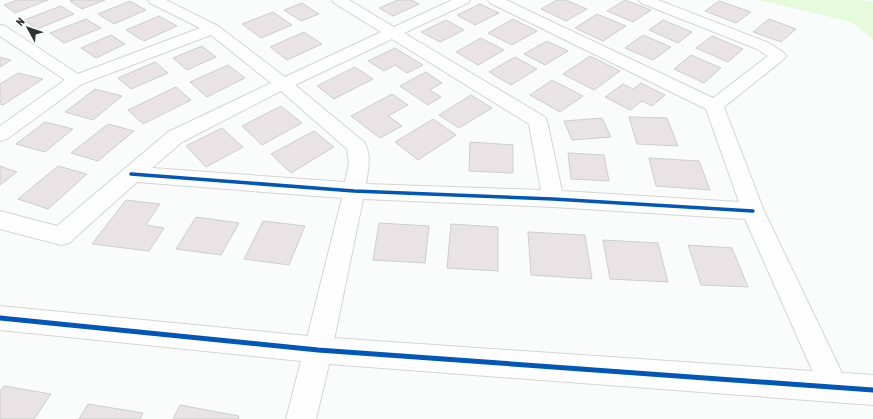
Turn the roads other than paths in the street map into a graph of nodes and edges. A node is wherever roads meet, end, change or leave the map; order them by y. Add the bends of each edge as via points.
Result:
1 (154, 0) edge
2 (339, 0) edge
3 (463, 0) edge
4 (495, 0) edge
5 (646, 0) edge
6 (0, 29) edge
7 (213, 29) junction
8 (392, 33) junction
9 (76, 80) junction
10 (283, 84) junction
11 (714, 106) junction
12 (0, 135) edge
13 (131, 174) junction
14 (354, 191) junction
15 (552, 199) junction
16 (753, 211) junction
17 (0, 220) edge
18 (0, 318) edge
19 (318, 350) junction
20 (834, 387) junction
21 (873, 390) edge
22 (301, 419) edge

1 - 7 street
2 - 8 street
3 - 8 street
4 - 11 street
5 - 11 street via 763,46 778,56
6 - 9 street
7 - 9 street
7 - 10 street
8 - 10 street
8 - 15 street via 538,121
9 - 12 street
10 - 13 street via 175,137
10 - 14 street via 357,147 359,163
11 - 16 street
13 - 14 street
13 - 17 street via 61,236
14 - 15 street
14 - 19 street
15 - 16 street
16 - 20 street
18 - 19 street
19 - 20 street
19 - 22 street
20 - 21 street

